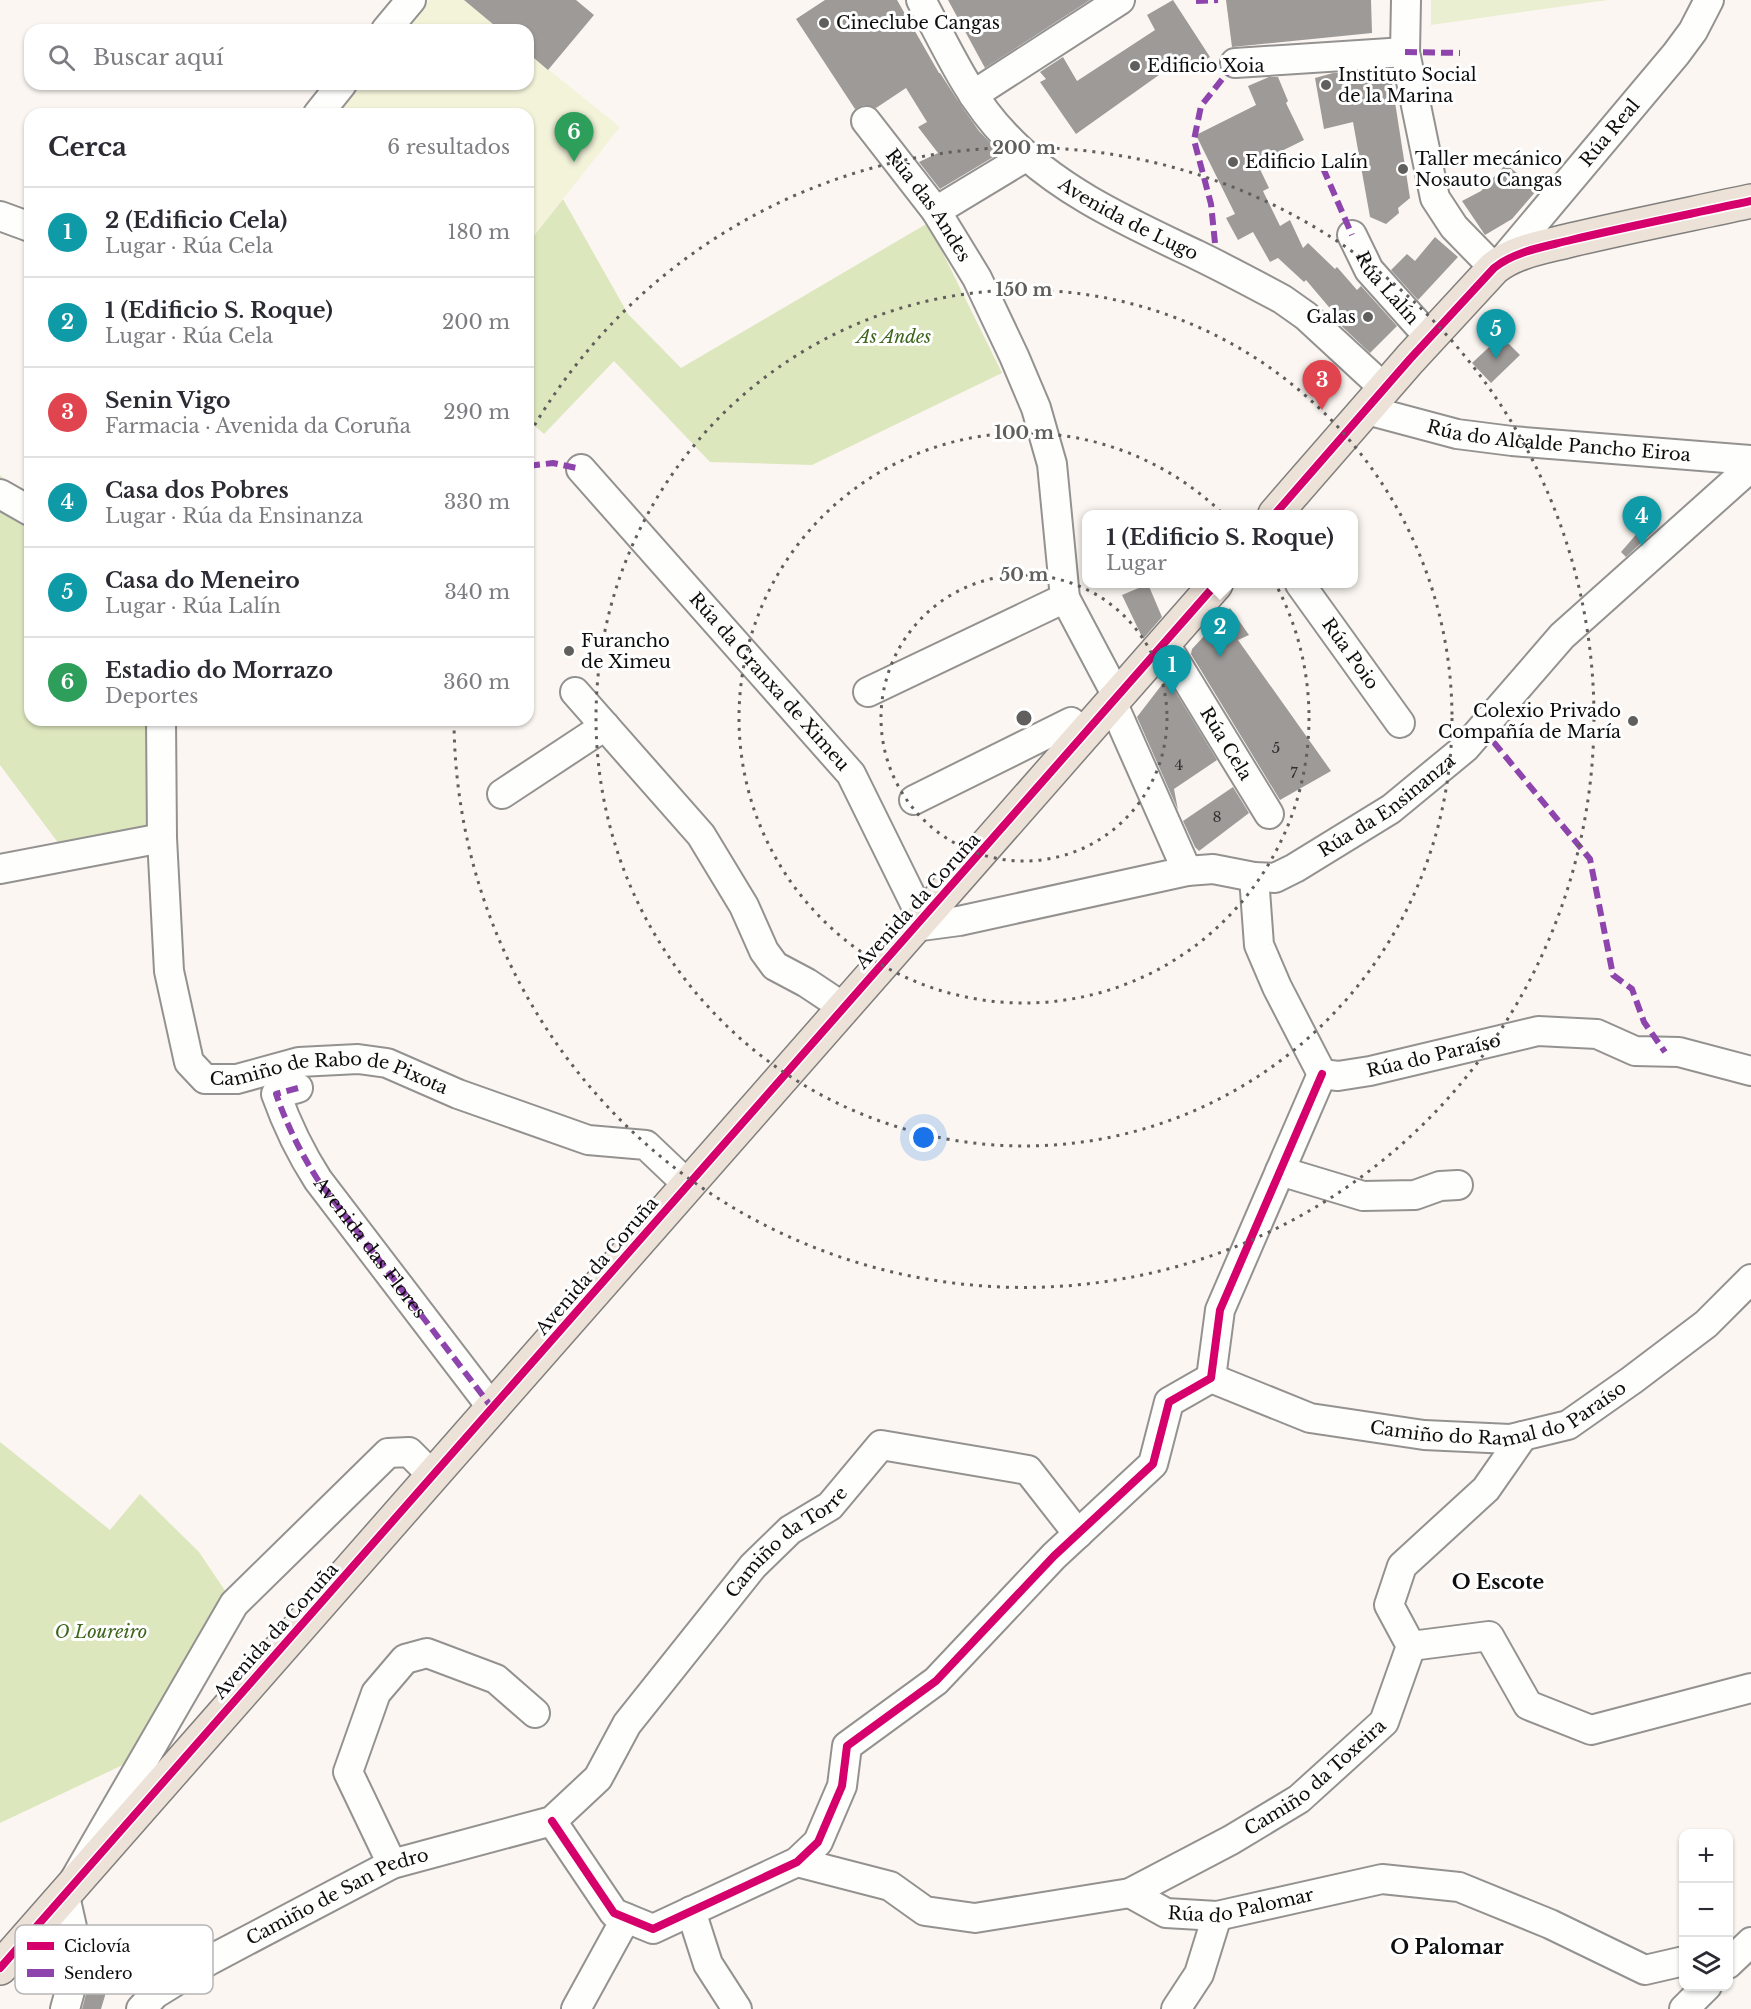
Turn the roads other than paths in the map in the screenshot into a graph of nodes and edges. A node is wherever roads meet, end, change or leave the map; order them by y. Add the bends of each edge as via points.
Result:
1 (411, 0) edge
2 (921, 0) edge
3 (1120, 0) edge
4 (1406, 0) edge
5 (1709, 0) edge
6 (391, 24) edge
7 (1405, 52) junction
8 (1235, 63) dead end
9 (337, 90) edge
10 (973, 95) junction
11 (323, 108) edge
12 (866, 121) dead end
13 (1027, 156) junction
14 (1751, 201) edge
15 (936, 211) junction
16 (0, 216) edge
17 (24, 226) edge
18 (1352, 235) dead end
19 (1498, 264) junction
20 (1430, 338) junction
21 (1376, 399) junction
22 (1751, 460) edge
23 (1751, 467) edge
24 (581, 469) dead end
25 (0, 494) edge
26 (24, 508) edge
27 (1279, 510) edge
28 (1213, 588) edge
29 (1303, 588) edge
30 (1065, 598) junction
31 (1165, 644) junction
32 (575, 692) dead end
33 (868, 692) dead end
34 (1115, 701) junction
35 (1400, 723) dead end
36 (161, 726) edge
37 (605, 726) junction
38 (1085, 734) junction
39 (502, 794) dead end
40 (914, 800) dead end
41 (1269, 814) dead end
42 (162, 838) junction
43 (0, 869) edge
44 (1187, 871) junction
45 (1254, 877) junction
46 (918, 923) junction
47 (843, 1007) junction
48 (1751, 1071) edge
49 (1322, 1074) junction
50 (297, 1088) dead end
51 (1280, 1170) junction
52 (687, 1184) junction
53 (1458, 1185) dead end
54 (1751, 1279) edge
55 (1211, 1378) junction
56 (493, 1409) junction
57 (1523, 1436) junction
58 (433, 1476) junction
59 (1078, 1534) junction
60 (1411, 1646) junction
61 (1751, 1688) edge
62 (535, 1713) dead end
63 (552, 1821) junction
64 (797, 1862) junction
65 (392, 1864) junction
66 (1130, 1893) junction
67 (65, 1896) junction
68 (691, 1911) junction
69 (1217, 1916) junction
70 (626, 1918) junction
71 (39, 1925) edge
72 (72, 1925) edge
73 (1743, 1946) edge
74 (15, 1951) edge
75 (213, 1958) edge
76 (1733, 1959) edge
77 (1679, 1961) edge
78 (0, 1968) edge
79 (1702, 1991) edge
80 (69, 1994) edge
81 (155, 1994) edge
82 (582, 2006) edge
83 (65, 2009) edge
84 (141, 2009) edge
85 (737, 2009) edge
86 (1176, 2009) edge
87 (1684, 2009) edge

1 - 6 street
2 - 10 street, Avenida de Lugo
3 - 10 street
4 - 7 street
5 - 19 street, Rúa Real via 1676,54
7 - 8 street
7 - 19 street via 1435,198 1454,227
9 - 11 street
10 - 13 street, Avenida de Lugo via 1004,135
12 - 15 street, Rúa das Andes
13 - 15 street
13 - 21 street, Avenida de Lugo via 1086,199 1282,299 1306,316
14 - 19 main road via 1521,253
15 - 30 street, Rúa das Andes via 977,278 1036,408 1052,464
16 - 17 street
18 - 20 street, Rúa Lalín via 1369,270
19 - 20 main road
20 - 21 main road
21 - 22 street, Rúa do Alcalde Pancho Eiroa via 1457,434
21 - 27 main road
23 - 45 street, Rúa da Ensinanza via 1562,636 1456,756 1391,809 1305,862 1275,878
24 - 46 street, Rúa da Granxa de Ximeu via 851,774
25 - 26 street
28 - 31 main road, Avenida da Coruña
29 - 35 street, Rúa Poio
30 - 33 street
30 - 34 street, Rúa das Andes
31 - 34 main road, Avenida da Coruña
31 - 41 street, Rúa Cela
32 - 37 street
34 - 38 main road, Avenida da Coruña
34 - 44 street, Rúa das Andes
36 - 42 street, Camiño de Rabo de Pixota
37 - 39 street
37 - 47 street via 701,835 775,966
38 - 40 street via 1071,722
38 - 46 main road, Avenida da Coruña
42 - 43 street
42 - 52 street, Camiño de Rabo de Pixota via 169,971 189,1062 205,1079 237,1079 299,1062 358,1059 387,1063 458,1094 588,1140 646,1145
44 - 45 street, Rúa da Ensinanza via 1213,869
44 - 46 street, Rúa da Ensinanza via 970,919
45 - 49 street via 1258,945
46 - 47 main road, Avenida da Coruña
47 - 52 main road, Avenida da Coruña
48 - 49 street, Rúa do Paraíso via 1680,1052 1635,1051 1597,1034 1538,1031 1370,1071
49 - 51 street
50 - 56 street, Avenida das Flores via 276,1094 301,1154
51 - 53 street via 1363,1196 1415,1195 1440,1186
51 - 55 street via 1220,1310
52 - 56 main road, Avenida da Coruña
54 - 57 street, Camiño do Ramal do Paraíso via 1706,1324 1568,1425
55 - 57 street, Camiño do Ramal do Paraíso via 1310,1418 1424,1436
55 - 59 street via 1169,1402 1153,1464
56 - 58 main road, Avenida da Coruña
57 - 60 street via 1486,1489 1402,1566 1389,1605
58 - 67 main road, Avenida da Coruña
58 - 67 street via 409,1452 387,1453 234,1604
59 - 63 street, Camiño da Torre via 1028,1470 881,1444 830,1506 790,1530 753,1566 627,1724 598,1778
59 - 64 street via 936,1680 847,1746 842,1786 818,1842
60 - 61 street via 1489,1636 1528,1705 1591,1730
60 - 66 street, Camiño da Toxeira via 1383,1722 1299,1799
62 - 65 street via 496,1679 427,1653 405,1659 376,1693 348,1772
63 - 65 street, Camiño de San Pedro
63 - 70 street via 614,1913
64 - 66 street via 890,1886 925,1911 975,1918
64 - 68 street
65 - 75 street, Camiño de San Pedro
66 - 69 street, Rúa do Palomar via 1166,1913
67 - 71 main road, Avenida da Coruña
67 - 72 street
68 - 70 street via 652,1929
68 - 85 street via 708,1964
69 - 77 street, Rúa do Palomar via 1382,1880 1459,1887 1550,1924 1645,1970
69 - 86 street via 1199,1974
70 - 82 street
73 - 76 street
74 - 78 main road, Avenida da Coruña
79 - 87 street
80 - 83 street
81 - 84 street, Camiño de San Pedro

